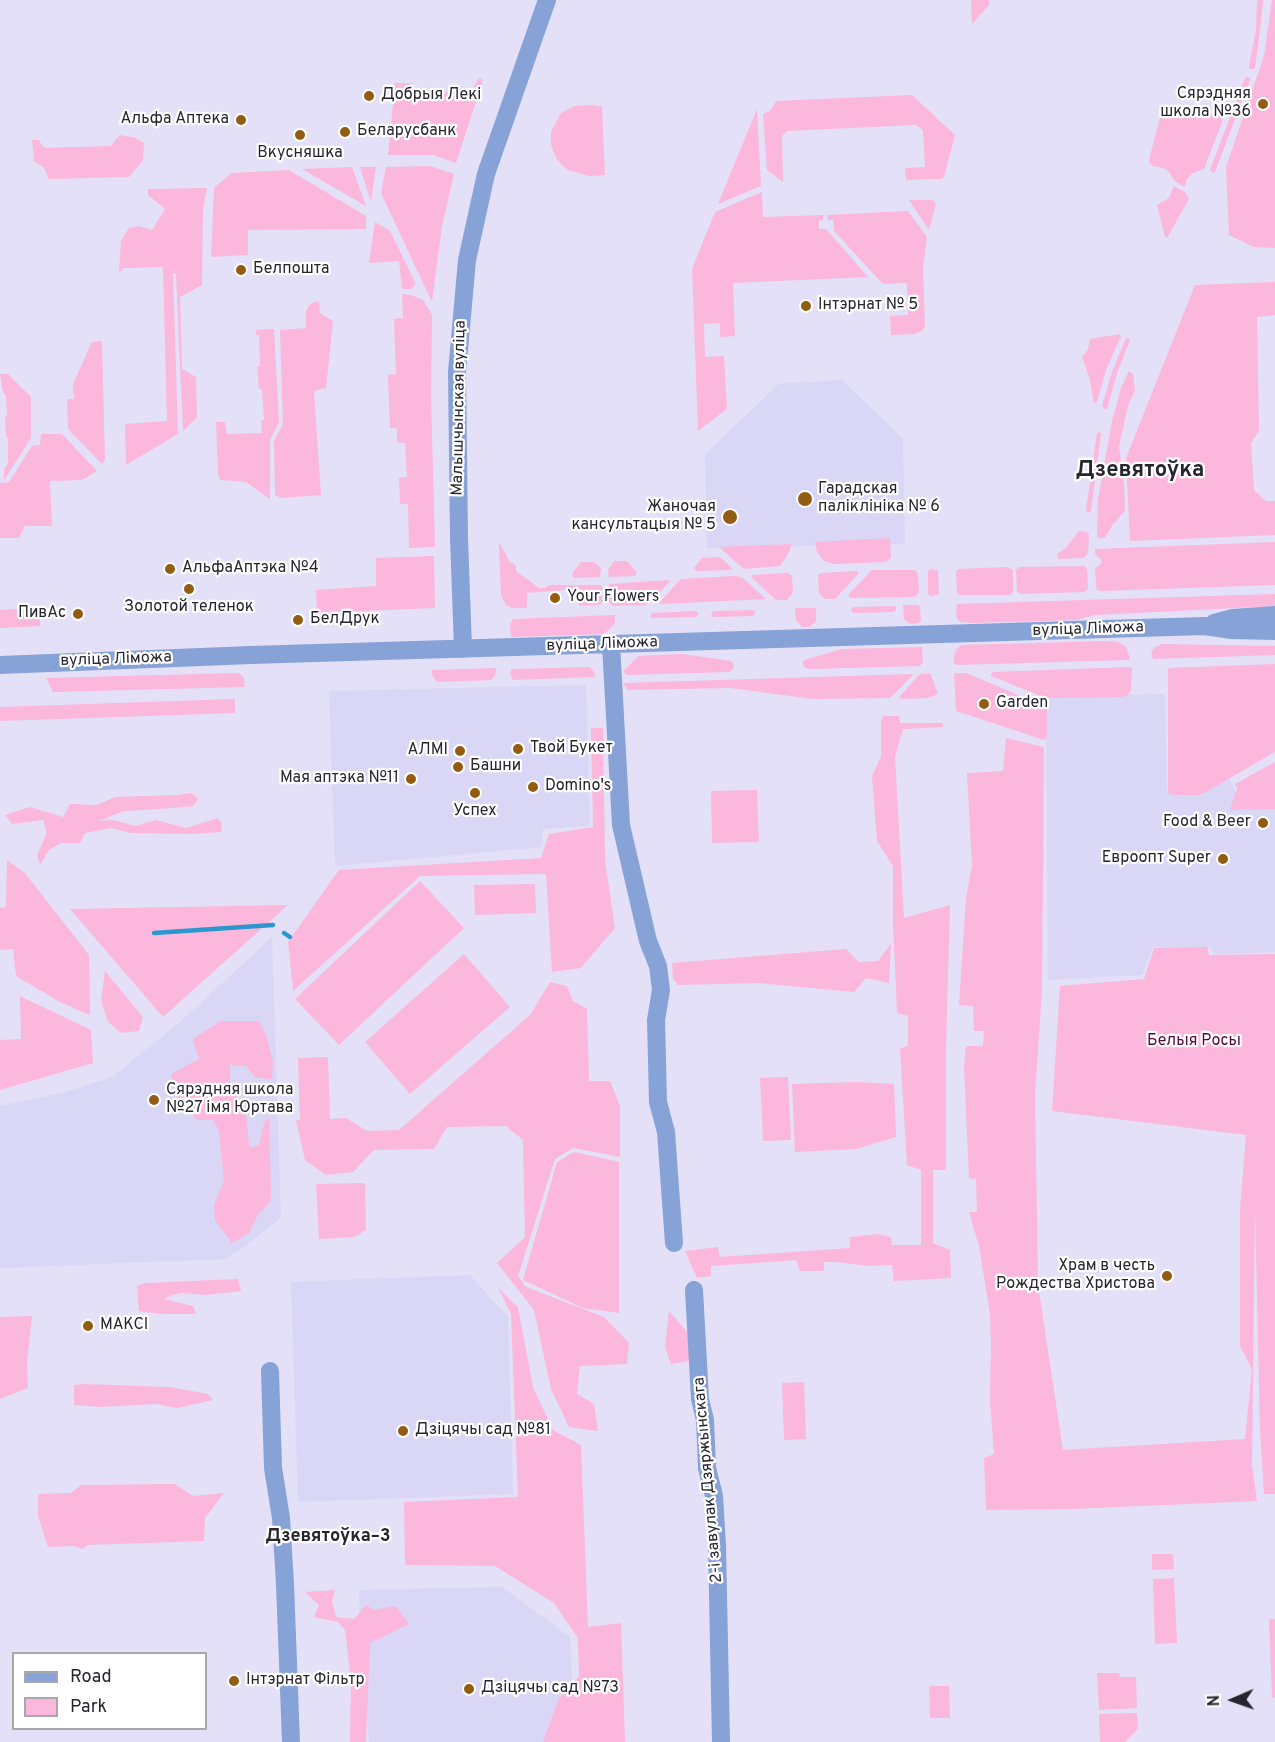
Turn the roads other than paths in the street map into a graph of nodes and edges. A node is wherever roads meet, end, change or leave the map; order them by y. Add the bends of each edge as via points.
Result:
1 (547, 0) edge
2 (1275, 615) edge
3 (1204, 626) junction
4 (1275, 632) edge
5 (611, 644) junction
6 (463, 649) junction
7 (0, 665) edge
8 (674, 1243) dead end
9 (694, 1290) dead end
10 (270, 1371) dead end
11 (291, 1742) edge
12 (721, 1742) edge

1 - 6 street, Малышчынская вуліца via 486,174 467,260 457,372
2 - 3 street, вуліца Ліможа via 1233,618
3 - 4 street, вуліца Ліможа
3 - 5 street, вуліца Ліможа
5 - 6 street, вуліца Ліможа
5 - 8 street via 621,825 661,990 656,1020 658,1102 666,1132
6 - 7 street, вуліца Ліможа
9 - 12 street, 2-і завулак Дзяржынскага via 700,1399 717,1545
10 - 11 street via 273,1468 285,1575

